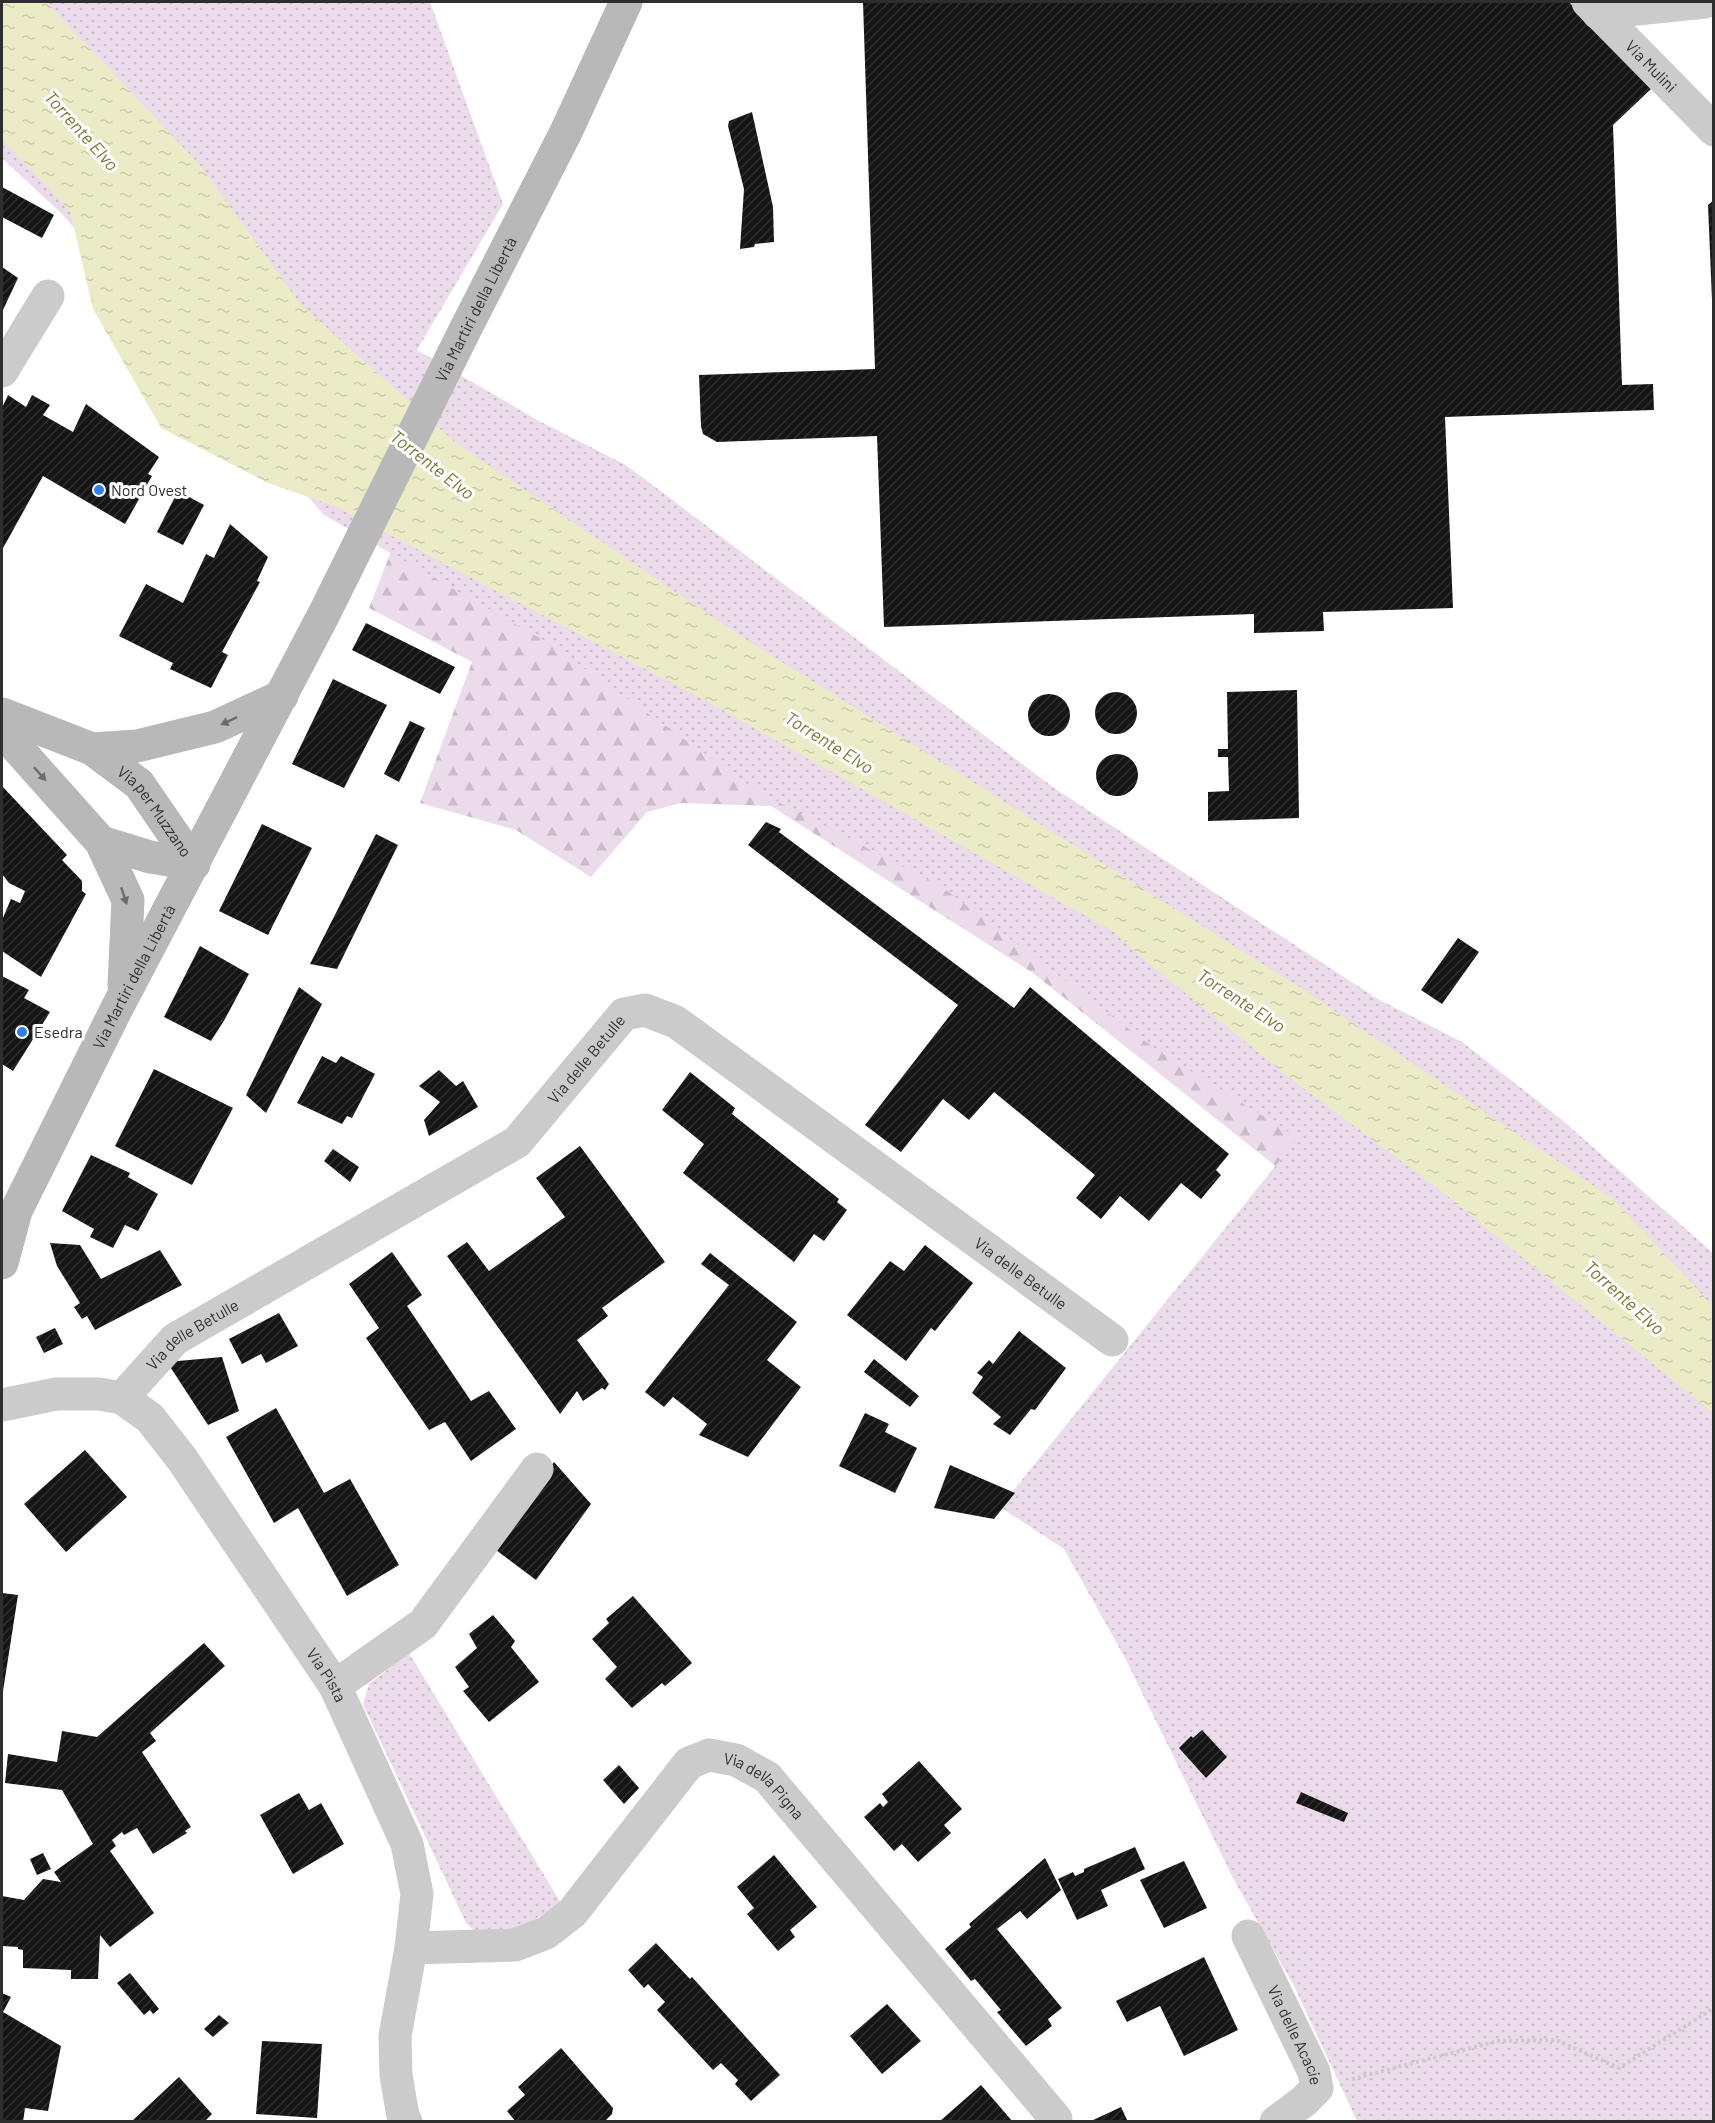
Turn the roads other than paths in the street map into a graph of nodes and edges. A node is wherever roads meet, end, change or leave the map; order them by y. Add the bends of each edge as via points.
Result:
1 (626, 2) edge
2 (1705, 2) edge
3 (1593, 7) edge
4 (1713, 130) edge
5 (48, 296) dead end
6 (2, 371) edge
7 (282, 696) junction
8 (2, 714) edge
9 (2, 730) edge
10 (92, 749) junction
11 (101, 842) junction
12 (194, 864) junction
13 (124, 996) junction
14 (9, 1210) edge
15 (2, 1263) edge
16 (1112, 1340) dead end
17 (122, 1398) junction
18 (2, 1405) edge
19 (537, 1469) dead end
20 (335, 1686) junction
21 (1248, 1935) dead end
22 (411, 1948) junction
23 (1056, 2119) dead end
24 (406, 2121) edge
25 (1276, 2121) edge

1 - 7 main road, Via Martiri della Libertà via 567,132
2 - 3 street
3 - 4 street, Via Mulini
5 - 6 street
7 -> 10 main road, Via per Muzzano via 215,727 137,746
7 - 12 main road, Via Martiri della Libertà
8 - 10 main road, Via per Muzzano
9 -> 11 main road
10 - 12 main road, Via per Muzzano via 139,784
11 - 12 main road, Via per Muzzano
11 -> 13 main road via 128,900
12 - 13 main road, Via Martiri della Libertà
13 - 14 main road, Via Martiri della Libertà
14 - 15 main road, Via Martiri della Libertà
16 - 17 street, Via delle Betulle via 676,1022 645,1010 624,1014 517,1142 175,1339
17 - 18 street, Via Pista via 56,1395
17 - 20 street, Via Pista via 150,1418 182,1459
19 - 20 street via 423,1623
20 - 22 street, Via Pista via 407,1844 417,1894
21 - 25 street, Via delle Acacie via 1314,2072 1317,2088
22 - 23 street, Via della Pigna via 515,1945 546,1933 572,1913 689,1763 709,1755 736,1760 767,1777
22 - 24 street, Via Pista via 395,2036 396,2075

